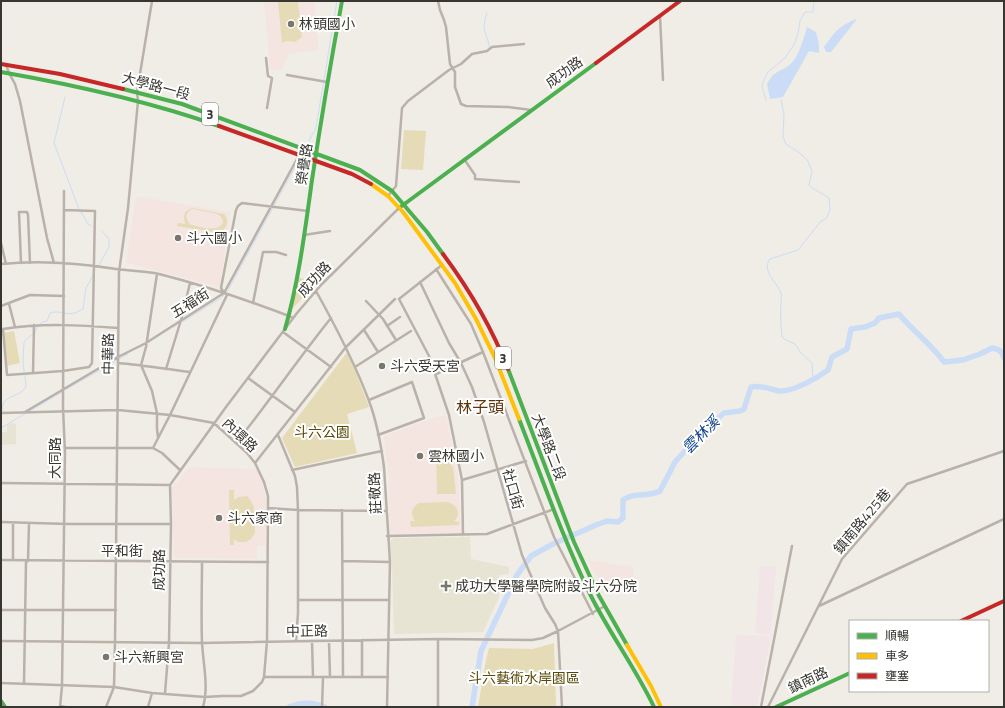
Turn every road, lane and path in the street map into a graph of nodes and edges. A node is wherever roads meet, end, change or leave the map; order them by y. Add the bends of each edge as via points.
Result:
1 (152, 1) edge
2 (342, 1) edge
3 (438, 1) edge
4 (680, 1) edge
5 (660, 16) junction
6 (524, 44) dead end
7 (266, 58) dead end
8 (1, 64) edge
9 (6, 64) junction
10 (454, 68) junction
11 (1, 72) edge
12 (9, 73) junction
13 (288, 75) dead end
14 (663, 80) dead end
15 (328, 82) junction
16 (137, 92) junction
17 (138, 100) junction
18 (267, 108) dead end
19 (531, 110) junction
20 (303, 148) junction
21 (317, 153) junction
22 (299, 155) junction
23 (464, 159) junction
24 (316, 160) junction
25 (518, 182) dead end
26 (64, 191) dead end
27 (392, 191) junction
28 (388, 196) junction
29 (404, 204) junction
30 (272, 206) junction
31 (399, 208) junction
32 (64, 210) junction
33 (308, 211) junction
34 (330, 231) dead end
35 (304, 235) junction
36 (1, 243) edge
37 (286, 255) dead end
38 (21, 263) junction
39 (30, 263) junction
40 (54, 263) junction
41 (64, 263) junction
42 (1, 264) edge
43 (6, 264) junction
44 (93, 265) junction
45 (442, 265) junction
46 (120, 269) junction
47 (436, 269) junction
48 (157, 274) junction
49 (190, 282) junction
50 (420, 282) junction
51 (316, 291) junction
52 (225, 294) junction
53 (64, 296) junction
54 (395, 299) dead end
55 (366, 301) dead end
56 (253, 303) junction
57 (9, 304) junction
58 (1, 306) edge
59 (379, 314) junction
60 (291, 317) junction
61 (400, 317) dead end
62 (331, 318) junction
63 (180, 322) junction
64 (37, 325) junction
65 (63, 325) junction
66 (92, 326) junction
67 (387, 326) junction
68 (15, 327) junction
69 (118, 328) junction
70 (284, 330) junction
71 (364, 330) junction
72 (411, 331) dead end
73 (490, 331) junction
74 (484, 335) junction
75 (396, 340) junction
76 (146, 345) junction
77 (346, 347) junction
78 (306, 349) junction
79 (378, 352) junction
80 (483, 352) junction
81 (118, 360) junction
82 (462, 363) junction
83 (141, 365) junction
84 (331, 367) junction
85 (355, 367) junction
86 (166, 370) junction
87 (63, 371) junction
88 (190, 372) junction
89 (33, 373) junction
90 (436, 374) junction
91 (248, 378) junction
92 (63, 392) junction
93 (273, 396) junction
94 (369, 400) junction
95 (118, 410) junction
96 (63, 411) junction
97 (295, 412) junction
98 (2, 413) edge
99 (25, 413) junction
100 (157, 413) junction
101 (170, 415) junction
102 (214, 423) junction
103 (278, 435) junction
104 (378, 435) junction
105 (158, 438) junction
106 (236, 443) junction
107 (65, 448) junction
108 (118, 448) junction
109 (153, 448) junction
110 (382, 451) junction
111 (1004, 451) edge
112 (526, 461) junction
113 (255, 463) junction
114 (180, 470) junction
115 (292, 470) junction
116 (497, 470) junction
117 (546, 470) junction
118 (540, 472) junction
119 (462, 480) junction
120 (1, 483) edge
121 (65, 483) junction
122 (117, 485) junction
123 (170, 485) junction
124 (268, 508) junction
125 (554, 509) junction
126 (298, 510) junction
127 (342, 510) junction
128 (386, 511) junction
129 (545, 513) junction
130 (1004, 519) edge
131 (1, 522) edge
132 (13, 523) junction
133 (30, 523) junction
134 (65, 524) junction
135 (117, 524) junction
136 (171, 524) junction
137 (513, 525) junction
138 (463, 535) junction
139 (387, 536) junction
140 (792, 546) dead end
141 (1, 560) edge
142 (13, 560) junction
143 (27, 561) junction
144 (64, 561) junction
145 (116, 561) junction
146 (343, 561) junction
147 (170, 562) junction
148 (202, 562) junction
149 (268, 562) junction
150 (390, 562) junction
151 (298, 600) junction
152 (343, 600) junction
153 (388, 600) junction
154 (1004, 601) edge
155 (605, 606) junction
156 (819, 606) junction
157 (1, 610) edge
158 (26, 610) junction
159 (64, 610) junction
160 (116, 610) junction
161 (598, 610) junction
162 (592, 614) junction
163 (963, 620) edge
164 (558, 631) junction
165 (438, 639) junction
166 (296, 640) junction
167 (343, 640) junction
168 (362, 640) junction
169 (389, 640) junction
170 (1, 641) edge
171 (26, 641) junction
172 (63, 641) junction
173 (267, 641) junction
174 (312, 641) junction
175 (329, 641) junction
176 (116, 642) junction
177 (169, 643) junction
178 (202, 643) junction
179 (849, 673) edge
180 (312, 677) junction
181 (330, 677) junction
182 (343, 677) junction
183 (362, 677) junction
184 (388, 677) junction
185 (264, 678) junction
186 (322, 678) junction
187 (1, 683) edge
188 (24, 684) junction
189 (62, 686) junction
190 (114, 688) junction
191 (152, 693) junction
192 (165, 693) junction
193 (205, 697) junction
194 (659, 701) junction
195 (1, 702) edge
196 (653, 705) edge
197 (60, 706) edge
198 (5, 707) edge
199 (65, 707) edge
200 (106, 707) edge
201 (148, 707) edge
202 (203, 707) edge
203 (322, 707) edge
204 (387, 707) edge
205 (438, 707) edge
206 (562, 707) edge
207 (661, 707) edge
208 (761, 707) edge
209 (768, 707) edge
210 (776, 707) edge

1 - 16 street, 中華路
2 - 15 main road, 榮譽路
3 - 10 street via 445,24 450,64
4 - 5 main road, 成功路
5 - 14 street
5 - 19 main road, 成功路
6 - 10 street via 492,48 486,52 472,54
7 - 18 street via 268,76 272,78
8 - 9 main road, 大學路一段 / 3
9 - 12 street
9 - 16 main road, 大學路一段 / 3
10 - 19 street via 455,87 461,104
10 - 27 street via 402,108 396,186
11 - 12 main road, 大學路一段 / 3
12 - 17 main road, 大學路一段 / 3
12 - 40 street via 20,101
13 - 15 street
15 - 21 main road, 榮譽路
16 - 17 street, 中華路
16 - 20 main road, 大學路一段 / 3 via 182,104
17 - 22 main road, 大學路一段 / 3 via 180,112
17 - 46 street, 中華路
19 - 23 main road, 成功路
20 - 21 main road, 大學路一段 / 3
20 - 22 street, 五福街
21 - 24 main road, 榮譽路
21 - 27 main road, 大學路一段 / 3 via 360,170
22 - 24 main road, 大學路一段 / 3
22 - 30 street, 五福街
23 - 25 street via 475,179
23 - 29 main road, 成功路
24 - 28 main road, 大學路一段 / 3 via 352,174
24 - 33 main road, 榮譽路
26 - 32 street, 大同路
27 - 28 street
27 - 29 main road, 大學路一段 / 3
28 - 31 main road, 大學路一段 / 3
29 - 31 main road, 成功路
29 - 73 main road, 大學路二段 / 3 via 450,262
30 - 33 street
30 - 52 street, 五福街
30 - 52 street via 242,203 238,206 221,288
31 - 45 main road, 大學路二段 / 3
31 - 51 street, 成功路
32 - 41 street, 大同路
32 - 44 street via 95,212
33 - 35 main road, 榮譽路
34 - 35 street
35 - 60 main road, 榮譽路
36 - 43 street
37 - 56 street via 263,252
38 - 39 street
38 - 39 street via 19,212 24,211 28,215
38 - 43 street
39 - 40 street
40 - 41 street
41 - 44 street
41 - 53 street, 大同路
42 - 43 street
44 - 46 street
44 - 66 street
45 - 47 street
45 - 74 main road, 大學路二段 / 3
46 - 48 street
46 - 69 street, 中華路
47 - 50 street
47 - 80 street, 大學路二段 via 471,324
48 - 49 street
48 - 76 street
49 - 52 street
49 - 63 street
50 - 82 street, 社口街 via 449,343
50 - 90 street via 399,299
51 - 60 street, 成功路
51 - 62 street, 莊敬路
52 - 56 street
52 - 63 street, 五福街
52 - 88 street
53 - 57 street via 30,296
53 - 65 street, 大同路
54 - 59 street
55 - 59 street
56 - 60 street
57 - 58 street
57 - 68 street
59 - 67 street
59 - 71 street
60 - 70 main road, 榮譽路
61 - 67 street
62 - 77 street, 莊敬路
62 - 78 street
63 - 76 street, 五福街
63 - 86 street
64 - 65 street
64 - 68 street
64 - 89 street via 34,333
65 - 66 street
65 - 87 street, 大同路
66 - 69 street
66 - 87 street via 91,365
67 - 75 street
68 - 89 street via 3,329 7,375
69 - 81 street, 中華路
70 - 78 street
70 - 91 street
71 - 77 street
71 - 79 street
72 - 75 street
73 - 74 main road
73 - 117 main road, 大學路二段 / 3 via 502,354
74 - 118 main road, 大學路二段 / 3
75 - 79 street
76 - 81 street, 五福街
76 - 83 street
77 - 84 street
77 - 85 street, 莊敬路
78 - 84 street
78 - 93 street
79 - 85 street
80 - 82 street
80 - 112 street, 大學路二段
81 - 83 street
81 - 92 street, 五福街
81 - 95 street, 中華路
82 - 90 street
82 - 116 street, 社口街 via 484,422
83 - 86 street
83 - 100 street via 152,391
84 - 97 street
85 - 94 street, 莊敬路
86 - 88 street
87 - 89 street
87 - 92 street, 大同路
88 - 101 street
90 - 119 street via 449,415
91 - 93 street
91 - 102 street
92 - 96 street, 大同路
92 - 99 street, 五福街
93 - 97 street
93 - 106 street
94 - 104 street, 莊敬路
94 - 104 street via 412,382 424,418
95 - 96 street, 內環路
95 - 100 street, 內環路
95 - 108 street, 中華路
96 - 99 street, 內環路
96 - 107 street, 大同路
97 - 103 street
98 - 99 street, 內環路
100 - 101 street, 內環路
100 - 105 street
101 - 102 street, 內環路
101 - 105 street
102 - 106 street, 內環路
102 - 114 street
103 - 113 street
103 - 115 street
104 - 110 street, 莊敬路
105 - 109 street
106 - 113 street, 內環路
107 - 108 street
107 - 121 street, 大同路
108 - 109 street
108 - 122 street, 中華路
109 - 114 street
110 - 115 street
110 - 128 street, 莊敬路
111 - 156 street, 鎮南路425巷 via 907,484 842,559
112 - 116 street
112 - 129 street, 大學路二段
113 - 124 street, 內環路 via 264,482
114 - 123 street
115 - 126 street via 297,488
116 - 119 street
116 - 137 street, 社口街
117 - 118 main road
117 - 155 main road, 大學路二段 / 3 via 569,531
118 - 125 main road, 大學路二段 / 3
119 - 138 street
120 - 121 street
121 - 122 street
121 - 134 street, 大同路
122 - 123 street
122 - 135 street, 中華路
123 - 136 street, 成功路
124 - 126 street
124 - 149 street, 內環路
125 - 129 street
125 - 161 main road, 大學路二段 / 3
126 - 127 street
126 - 151 street
127 - 128 street
127 - 146 street
128 - 139 street, 莊敬路
129 - 137 street
129 - 162 street, 大學路二段
130 - 156 street
131 - 132 street
132 - 133 street
132 - 142 street
133 - 134 street
133 - 143 street
134 - 135 street
134 - 144 street, 大同路
135 - 136 street
135 - 145 street, 中華路
136 - 147 street, 成功路
137 - 138 street via 487,534
137 - 164 street, 社口街 via 522,555
138 - 139 street
139 - 150 street, 莊敬路
140 - 208 street
141 - 142 street, 平和街
142 - 143 street, 平和街
143 - 144 street, 平和街
143 - 158 street
144 - 145 street, 平和街
144 - 159 street, 大同路
145 - 147 street, 平和街
145 - 160 street, 中華路
146 - 150 street
146 - 152 street
147 - 148 street, 平和街
147 - 177 street, 成功路
148 - 149 street, 平和街
148 - 178 street
149 - 173 street, 內環路
150 - 153 street, 莊敬路
151 - 152 street
151 - 166 street
152 - 153 street
152 - 167 street
153 - 169 street, 莊敬路
154 - 163 main road
155 - 161 street, 中正路
155 - 194 main road, 大學路二段 / 3
156 - 209 street, 鎮南路425巷
157 - 158 street
158 - 159 street
158 - 171 street
159 - 160 street
159 - 172 street, 大同路
160 - 176 street, 中華路
161 - 162 street, 中正路
161 - 196 main road, 大學路二段 / 3
162 - 164 street, 中正路
164 - 165 street, 中正路 via 532,640
164 - 206 street, 社口街
165 - 169 street, 中正路
165 - 205 street
166 - 173 street, 中正路
166 - 174 street, 中正路
167 - 168 street, 中正路
167 - 175 street, 中正路
167 - 182 street
168 - 169 street, 中正路
168 - 183 street
169 - 184 street, 莊敬路
170 - 171 street, 中正路
171 - 172 street, 中正路
171 - 188 street
172 - 176 street, 中正路
172 - 189 street, 大同路
173 - 178 street, 中正路
173 - 185 street, 內環路
174 - 175 street, 中正路
174 - 180 street
175 - 181 street
176 - 177 street, 中正路
176 - 190 street, 中華路
177 - 178 street, 中正路
177 - 192 street, 成功路
178 - 193 street
179 - 210 main road, 鎮南路
180 - 185 street
180 - 186 street
181 - 182 street
181 - 186 street
182 - 183 street
183 - 184 street
184 - 204 street, 莊敬路
185 - 193 street via 253,691 241,696
186 - 203 street
187 - 188 street
188 - 189 street
189 - 190 street
189 - 197 street, 大同路
190 - 191 street
190 - 200 street, 中華路
191 - 192 street
191 - 201 street
192 - 193 street
193 - 202 street
194 - 196 main road
194 - 207 main road, 大學路二段 / 3
195 - 198 main road
197 - 199 street

